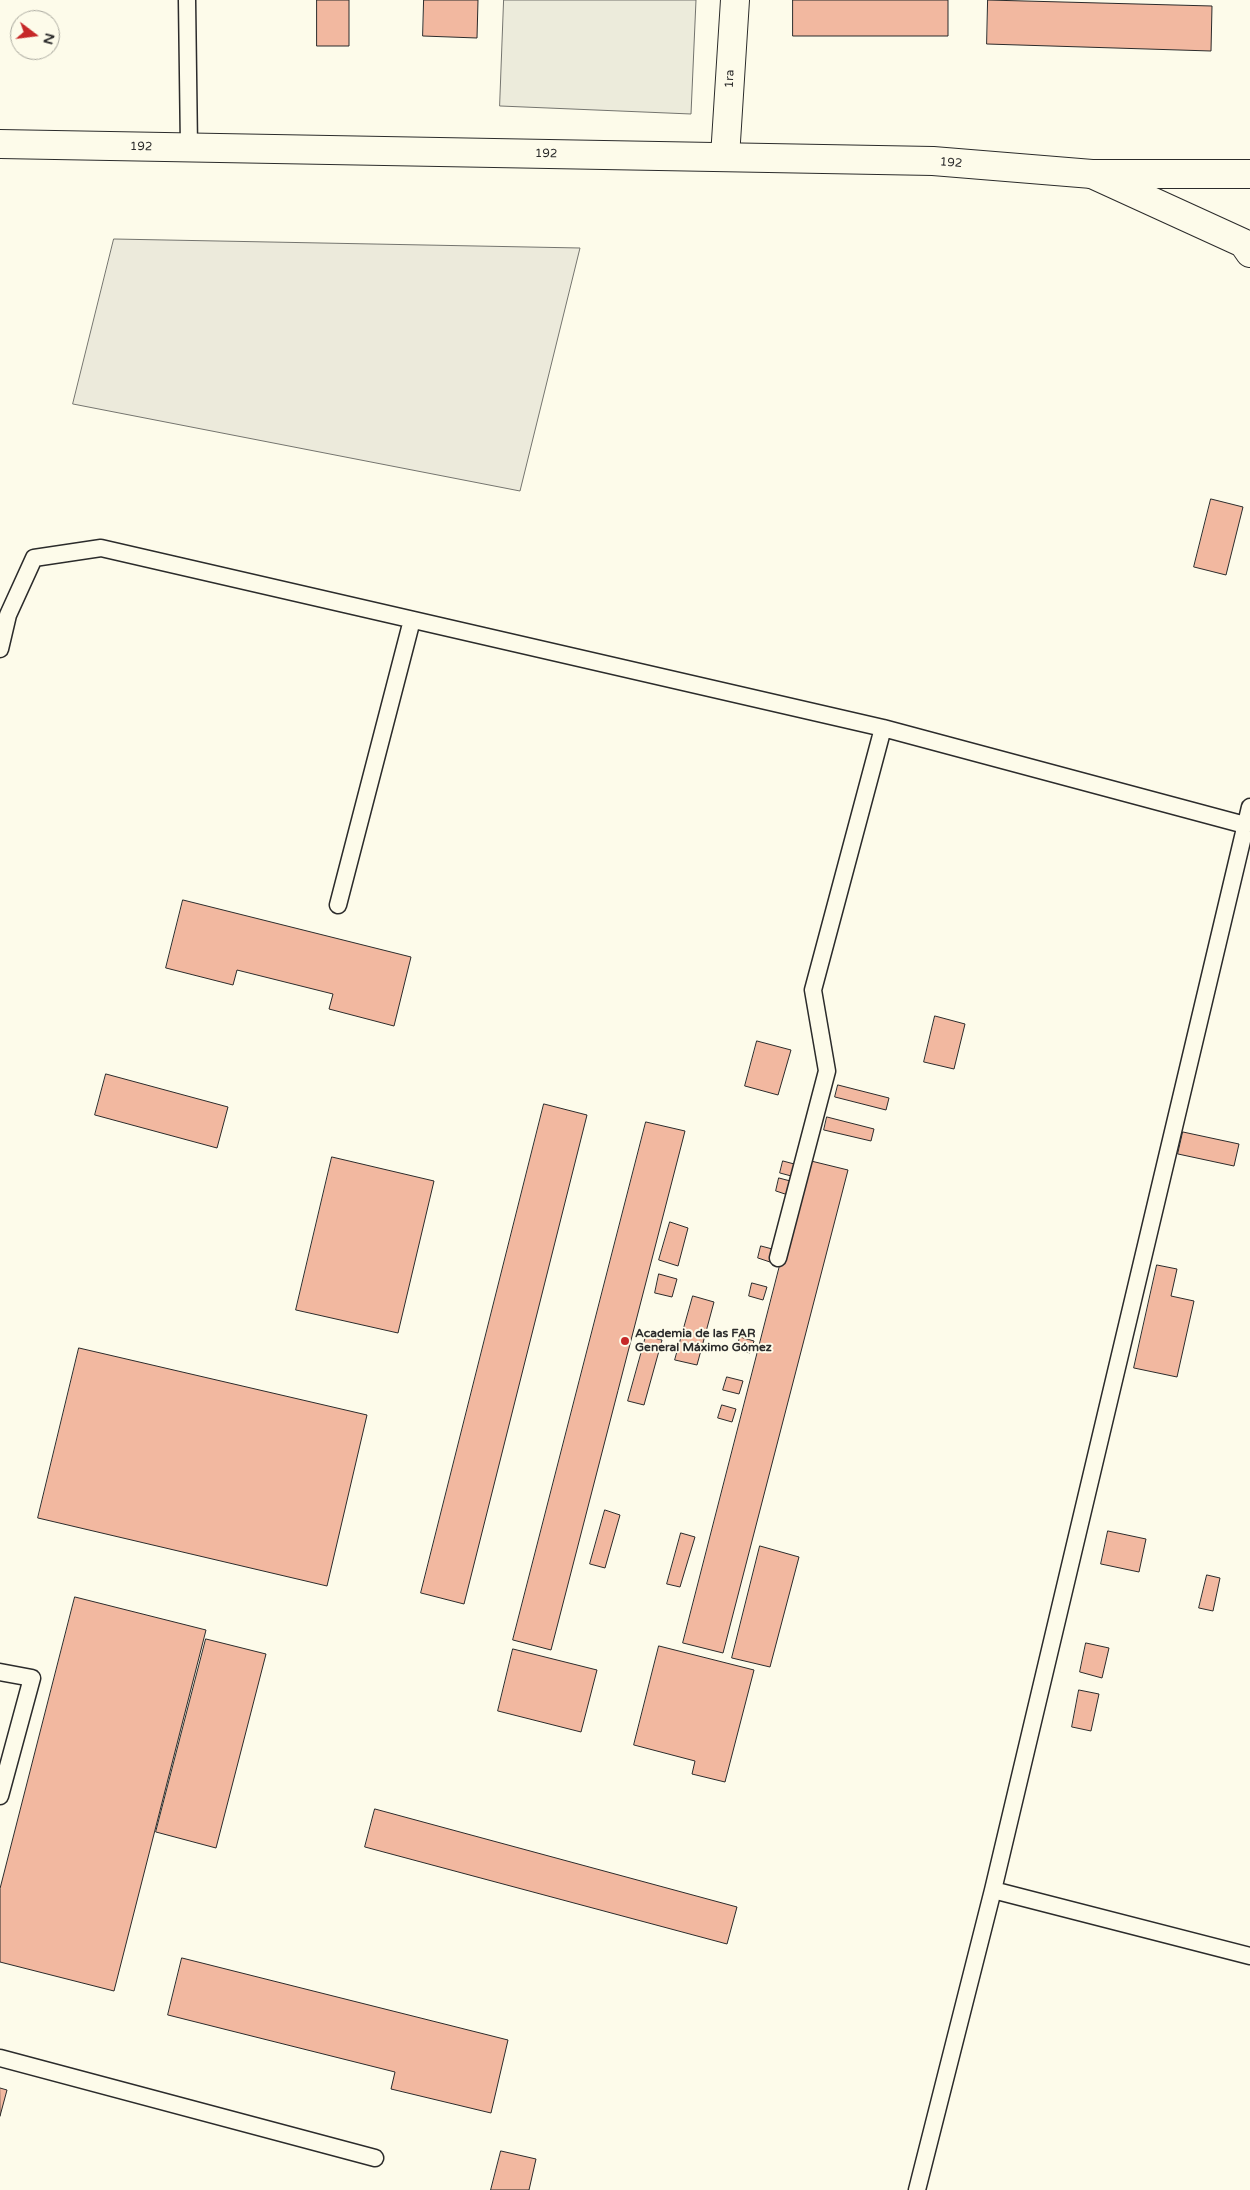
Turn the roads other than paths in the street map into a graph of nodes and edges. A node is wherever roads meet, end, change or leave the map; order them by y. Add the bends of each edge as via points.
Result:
1 (187, 0) edge
2 (735, 0) edge
3 (0, 144) edge
4 (189, 148) junction
5 (725, 157) junction
6 (1092, 174) junction
7 (1250, 174) edge
8 (1250, 253) edge
9 (412, 620) junction
10 (0, 649) edge
11 (883, 728) junction
12 (1250, 807) edge
13 (1245, 825) junction
14 (338, 905) dead end
15 (778, 1258) dead end
16 (0, 1672) edge
17 (0, 1796) edge
18 (993, 1890) junction
19 (1250, 1956) edge
20 (0, 2058) edge
21 (375, 2158) dead end
22 (916, 2190) edge

1 - 4 lane
2 - 5 street, 1ra
3 - 4 street, 192
4 - 5 street, 192
5 - 6 street, 192 via 933,161
6 - 7 street, 192
6 - 8 street, 192 via 1243,243
9 - 10 lane via 101,548 34,558 8,615
9 - 11 lane
9 - 14 lane
11 - 13 lane
11 - 15 lane via 813,990 827,1071
12 - 13 lane
13 - 18 lane
16 - 17 lane via 32,1678
18 - 19 lane
18 - 22 lane
20 - 21 lane

